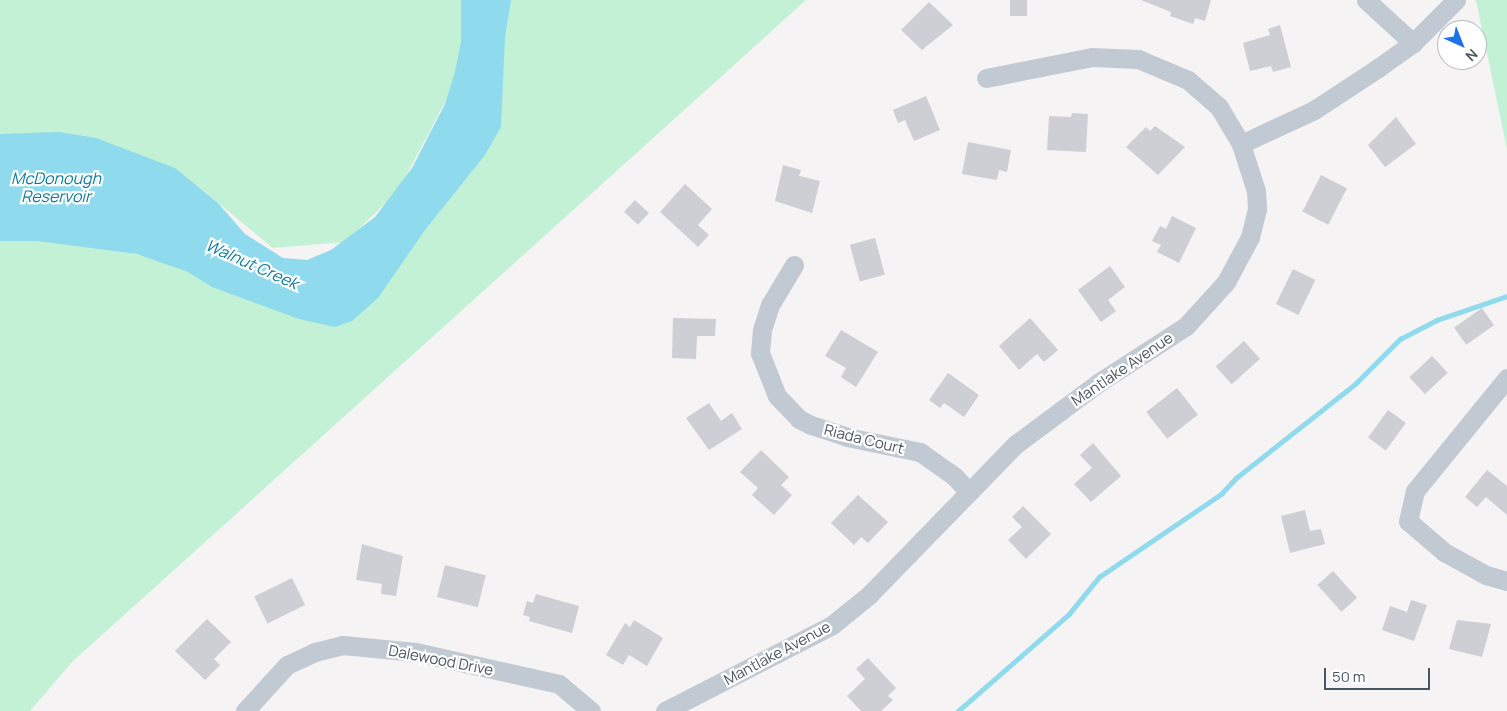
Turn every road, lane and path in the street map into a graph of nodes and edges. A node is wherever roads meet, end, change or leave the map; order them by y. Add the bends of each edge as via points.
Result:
1 (1366, 0) edge
2 (1456, 0) edge
3 (1413, 43) junction
4 (986, 78) dead end
5 (1241, 144) junction
6 (794, 265) dead end
7 (1507, 378) edge
8 (969, 492) junction
9 (1507, 581) edge
10 (244, 711) edge
11 (590, 711) edge
12 (665, 711) edge

1 - 3 street
2 - 3 street
3 - 5 street via 1314,110
4 - 5 street, Mantlake Avenue via 1092,57 1138,59 1188,80 1219,107
5 - 8 street, Mantlake Avenue via 1257,209 1250,237 1226,282 1186,326 1098,383 1016,444
6 - 8 street, Riada Court via 770,305 762,330 760,353 777,396 811,425 847,437 920,452 954,476
7 - 9 street via 1414,491 1408,521 1444,552 1486,575
8 - 12 street, Mantlake Avenue via 869,595 832,625
10 - 11 street, Dalewood Drive via 287,665 315,652 343,645 416,652 559,684

